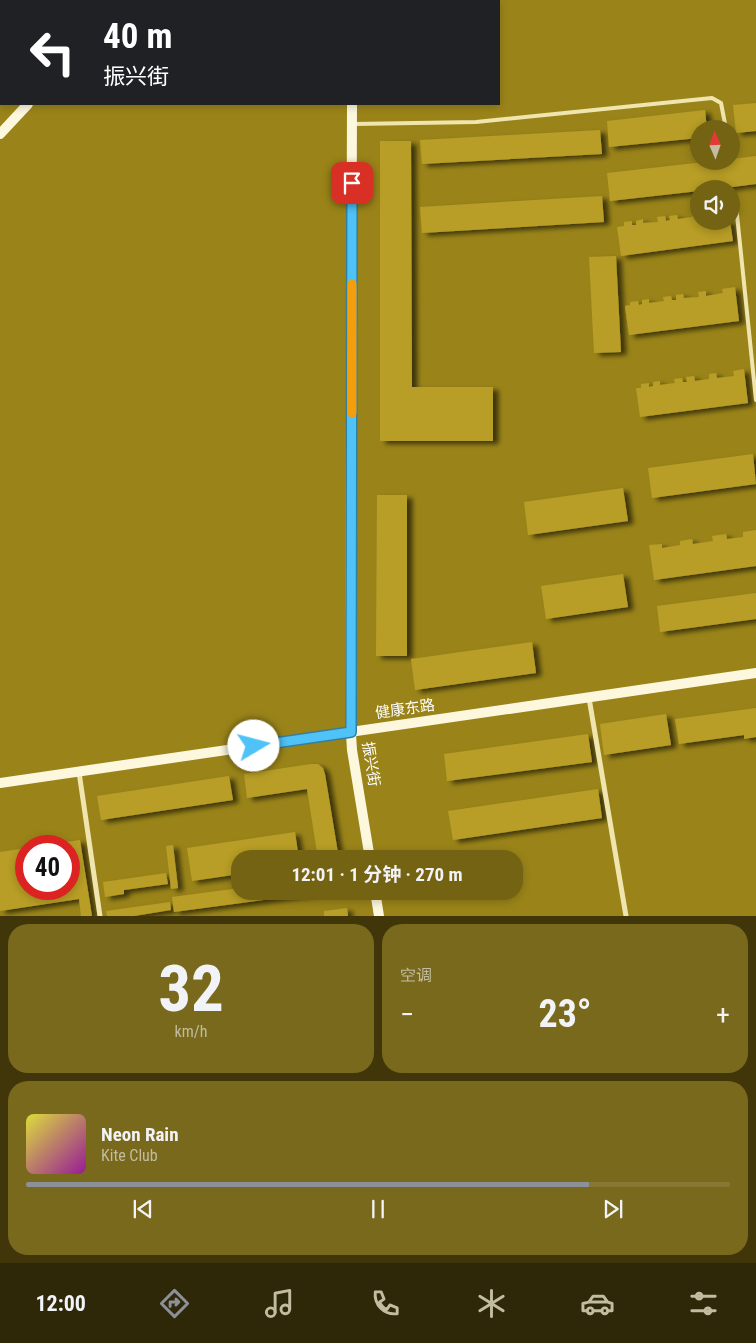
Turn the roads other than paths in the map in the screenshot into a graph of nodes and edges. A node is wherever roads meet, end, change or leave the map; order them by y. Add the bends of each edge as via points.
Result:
1 (352, 105) edge
2 (24, 106) edge
3 (724, 120) edge
4 (352, 124) junction
5 (0, 134) edge
6 (739, 230) edge
7 (756, 400) edge
8 (756, 673) edge
9 (589, 697) junction
10 (351, 732) junction
11 (78, 772) junction
12 (0, 783) edge
13 (369, 850) edge
14 (376, 900) edge
15 (100, 916) edge
16 (379, 916) edge
17 (626, 916) edge

1 - 4 street, 振兴街
2 - 5 street
3 - 4 lane via 721,103 712,98 476,122
4 - 10 street, 振兴街
6 - 7 lane
8 - 9 street, 健康东路
9 - 10 street, 健康东路
9 - 17 street
10 - 11 street, 健康东路
10 - 13 street, 振兴街
11 - 12 street, 健康东路
11 - 15 street
14 - 16 street

